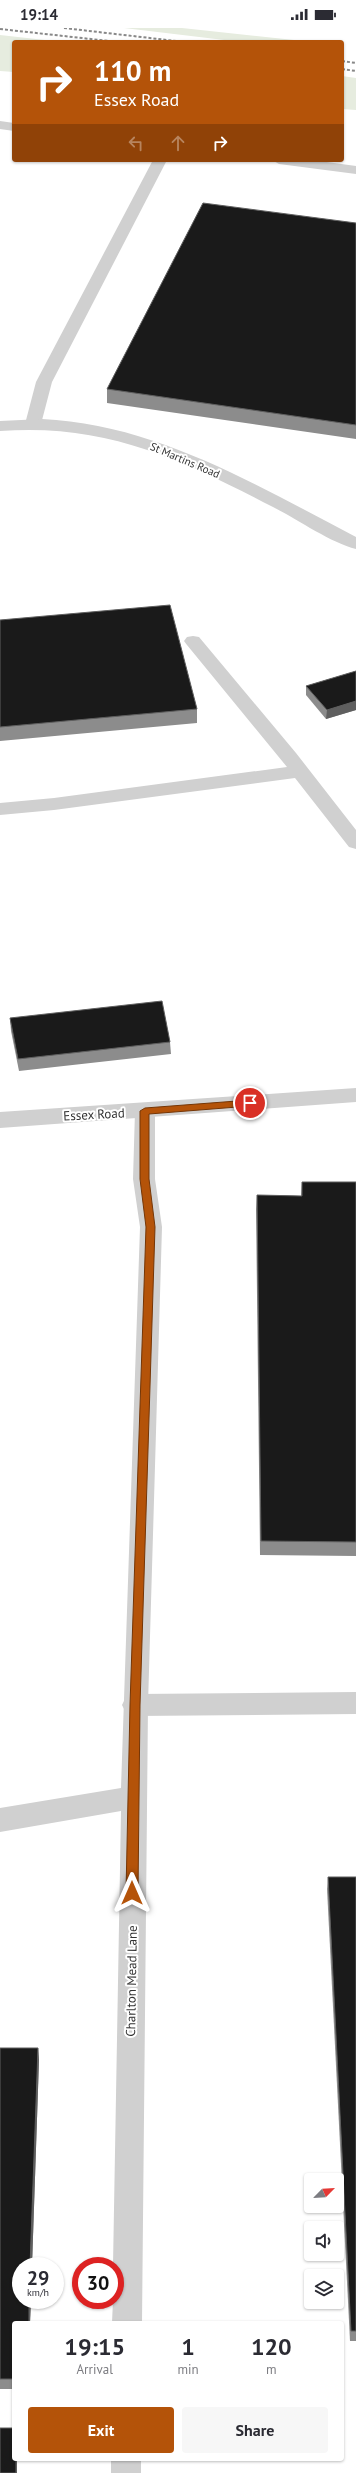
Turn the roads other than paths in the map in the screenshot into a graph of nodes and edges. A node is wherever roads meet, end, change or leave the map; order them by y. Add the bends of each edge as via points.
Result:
1 (0, 125) edge
2 (12, 127) edge
3 (159, 162) edge
4 (294, 162) edge
5 (356, 170) edge
6 (33, 424) junction
7 (0, 426) edge
8 (356, 544) edge
9 (193, 641) dead end
10 (300, 771) junction
11 (0, 809) edge
12 (356, 843) edge
13 (356, 1095) edge
14 (145, 1111) junction
15 (0, 1120) edge
16 (356, 1703) edge
17 (135, 1705) junction
18 (133, 1797) junction
19 (0, 1820) edge
20 (127, 2321) edge
21 (126, 2461) edge
22 (126, 2473) edge

1 - 2 street
3 - 6 street via 44,382
4 - 5 street
6 - 7 street, St Martins Road
6 - 8 street, St Martins Road via 94,431 143,442 234,482
9 - 10 street
10 - 11 street
10 - 12 street
13 - 14 street, Essex Road
14 - 15 street, Essex Road
14 - 17 street, Charlton Mead Lane via 144,1179 151,1227
16 - 17 street
17 - 18 street, Charlton Mead Lane
18 - 19 street
18 - 20 street, Charlton Mead Lane
21 - 22 street

